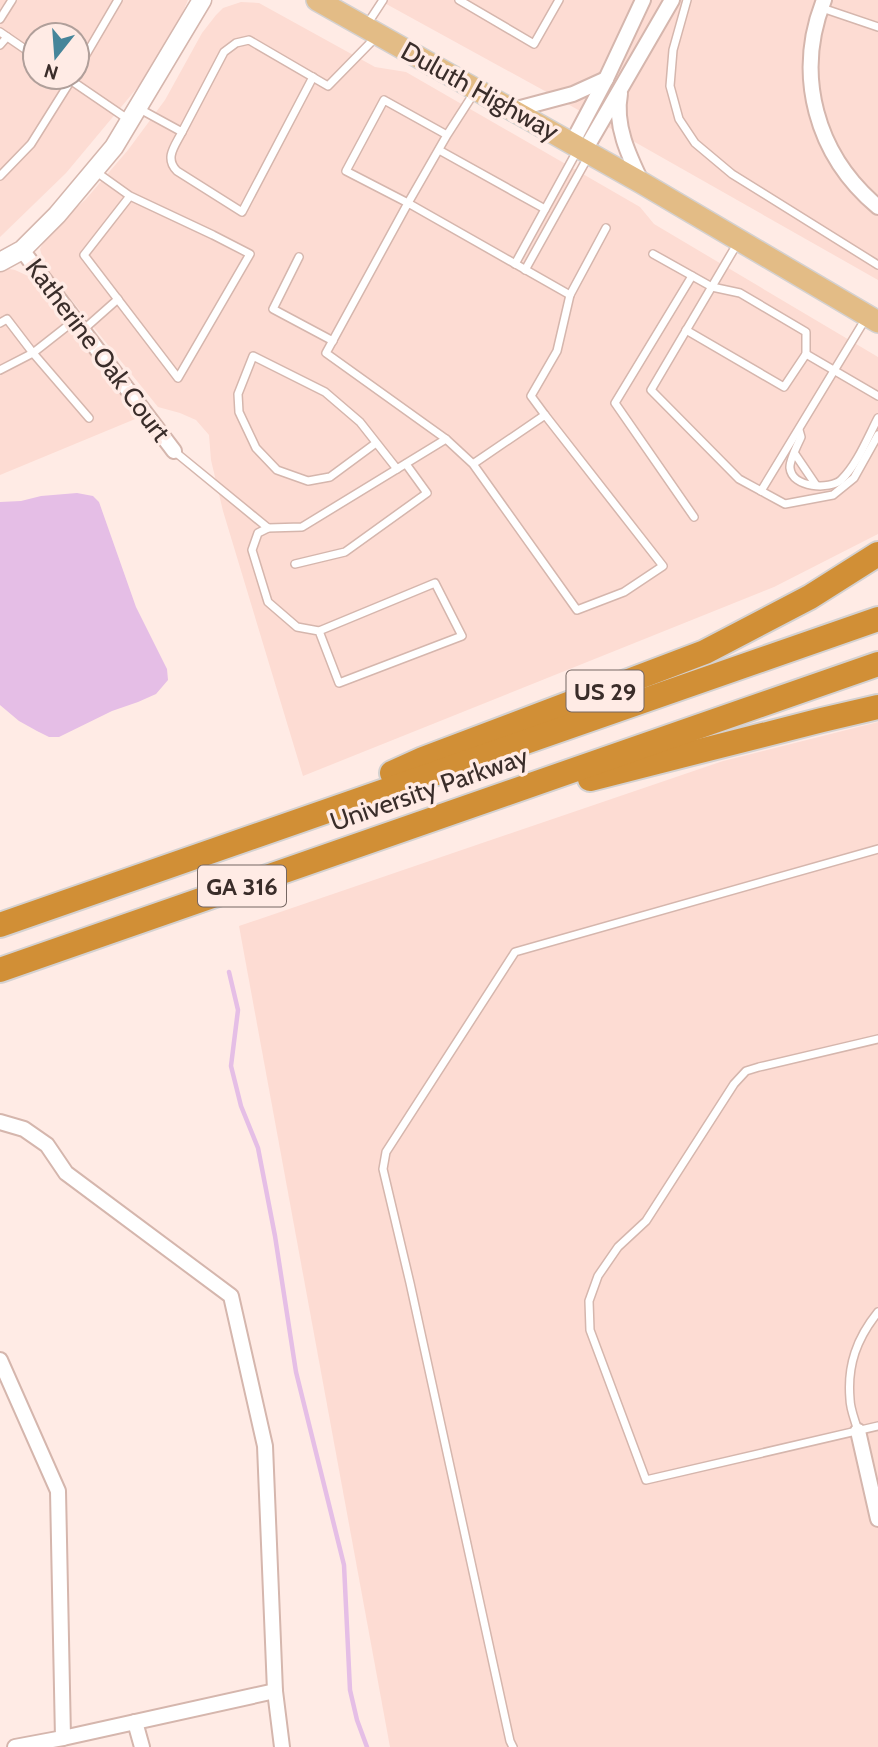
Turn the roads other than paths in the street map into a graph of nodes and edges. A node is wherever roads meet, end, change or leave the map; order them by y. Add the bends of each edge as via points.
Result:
1 (12, 0) edge
2 (118, 0) edge
3 (202, 0) edge
4 (317, 0) edge
5 (383, 0) edge
6 (459, 0) edge
7 (559, 0) edge
8 (643, 0) edge
9 (672, 0) edge
10 (687, 0) edge
11 (822, 4) edge
12 (0, 19) edge
13 (878, 27) edge
14 (372, 31) junction
15 (4, 34) edge
16 (0, 45) edge
17 (21, 46) edge
18 (91, 46) edge
19 (313, 77) junction
20 (606, 79) junction
21 (622, 86) junction
22 (476, 89) junction
23 (91, 90) edge
24 (62, 91) edge
25 (513, 110) junction
26 (133, 114) junction
27 (182, 132) junction
28 (447, 135) junction
29 (581, 149) junction
30 (439, 150) junction
31 (94, 170) junction
32 (0, 176) edge
33 (642, 183) junction
34 (131, 196) junction
35 (408, 203) junction
36 (878, 207) edge
37 (545, 209) junction
38 (606, 228) dead end
39 (739, 240) junction
40 (22, 250) junction
41 (653, 254) dead end
42 (299, 257) dead end
43 (0, 262) edge
44 (515, 264) junction
45 (878, 265) edge
46 (525, 270) junction
47 (692, 276) junction
48 (712, 287) junction
49 (570, 295) junction
50 (118, 299) junction
51 (873, 319) edge
52 (0, 323) edge
53 (79, 325) junction
54 (686, 330) junction
55 (715, 335) dead end
56 (333, 341) junction
57 (728, 343) dead end
58 (710, 344) junction
59 (723, 351) junction
60 (33, 354) junction
61 (746, 354) dead end
62 (806, 354) junction
63 (741, 362) junction
64 (764, 364) dead end
65 (0, 370) edge
66 (835, 370) junction
67 (759, 372) junction
68 (778, 372) dead end
69 (774, 380) junction
70 (878, 396) edge
71 (545, 415) junction
72 (89, 418) dead end
73 (878, 418) edge
74 (799, 430) junction
75 (878, 435) edge
76 (446, 439) junction
77 (376, 443) junction
78 (174, 451) joint
79 (795, 454) junction
80 (406, 464) junction
81 (473, 464) junction
82 (397, 469) junction
83 (816, 485) junction
84 (761, 491) junction
85 (694, 517) dead end
86 (268, 528) junction
87 (878, 554) edge
88 (295, 564) dead end
89 (878, 619) edge
90 (319, 631) junction
91 (878, 664) edge
92 (878, 707) edge
93 (483, 802) junction
94 (325, 812) junction
95 (878, 849) edge
96 (0, 925) edge
97 (0, 970) edge
98 (878, 1039) edge
99 (0, 1122) edge
100 (878, 1312) edge
101 (0, 1360) edge
102 (878, 1426) edge
103 (858, 1431) junction
104 (878, 1520) edge
105 (275, 1691) junction
106 (135, 1723) junction
107 (63, 1738) junction
108 (15, 1747) edge
109 (142, 1747) edge
110 (282, 1747) edge
111 (513, 1747) edge

1 - 12 lane
2 - 18 lane
3 - 26 street
4 - 14 main road, Duluth Highway
5 - 14 lane
6 - 7 lane via 534,44
8 - 20 street
9 - 21 street
10 - 45 lane via 673,50 670,86 679,119 695,143 732,174
11 - 13 lane
11 - 36 street via 810,60 817,117 845,171
14 - 19 lane via 328,86
14 - 22 main road, Duluth Highway
15 - 16 lane
15 - 17 lane
19 - 27 lane via 249,40 236,43 224,52
19 - 27 lane via 242,212 171,166 170,156
20 - 25 street via 573,94
20 - 29 street
21 - 29 street
21 - 33 street via 620,128
22 - 25 main road, Duluth Highway
22 - 28 lane
23 - 26 lane
24 - 32 lane via 31,144
25 - 29 main road, Duluth Highway
26 - 27 lane
26 - 31 street
28 - 30 lane
28 - 35 lane via 384,100 346,171
29 - 33 main road, Duluth Highway
29 - 37 lane
29 - 46 lane
30 - 35 lane
30 - 37 lane
31 - 34 lane
31 - 40 street
33 - 39 main road, Duluth Highway
34 - 50 lane via 84,255
34 - 50 lane via 250,254 178,378
35 - 44 lane
35 - 56 lane
37 - 44 lane
38 - 49 lane
39 - 48 lane
39 - 51 main road, Duluth Highway
40 - 43 street
40 - 53 street, Katherine Oak Court
41 - 47 lane
42 - 56 lane via 273,309
44 - 46 lane
46 - 49 lane
47 - 48 lane
47 - 85 lane via 615,402
48 - 54 lane
48 - 62 lane via 738,296 801,334 806,332
49 - 71 lane via 557,351 531,396
50 - 53 lane
51 - 66 lane
52 - 60 lane via 7,319
53 - 60 lane
53 - 78 street, Katherine Oak Court
54 - 58 lane
54 - 84 lane via 651,390 739,479
55 - 58 lane
56 - 76 lane via 326,353
57 - 59 lane
58 - 59 lane
59 - 63 lane
60 - 65 lane
60 - 72 lane
61 - 63 lane
62 - 66 lane
62 - 69 lane via 783,387
63 - 67 lane
64 - 67 lane
66 - 70 lane
66 - 74 lane
67 - 69 lane
68 - 69 lane
71 - 81 lane
71 - 81 lane via 663,566 624,592 577,610
73 - 83 lane via 850,470 838,482
74 - 79 lane
74 - 84 lane
75 - 84 lane via 854,478 832,495 785,504
76 - 80 lane
76 - 81 lane
77 - 77 lane via 325,392 253,356 238,394 239,412 256,447 277,470 308,481 330,477
77 - 82 lane
78 - 86 lane
79 - 83 lane
79 - 83 lane via 790,469 794,477 799,483
80 - 82 lane
80 - 88 lane via 427,493 345,552
82 - 86 lane via 302,527
86 - 90 lane via 258,533 253,550 268,602 297,627
87 - 94 highway, US 29 via 810,597 705,652 423,759
89 - 94 highway, University Parkway / GA 316
90 - 90 lane via 435,583 462,636 339,683
91 - 93 highway, University Parkway / GA 316
92 - 93 highway via 565,786
93 - 97 highway, University Parkway / GA 316
94 - 96 highway, University Parkway / GA 316
95 - 111 lane via 515,952 386,1152 383,1169
98 - 103 lane via 746,1071 646,1221 618,1247 598,1276 589,1301 590,1330 646,1480
99 - 105 street via 24,1129 47,1145 66,1173 231,1296 265,1446
100 - 103 lane via 851,1361 850,1400
101 - 107 street via 58,1491
102 - 103 lane
103 - 104 street
105 - 106 street
105 - 110 street
106 - 107 street
106 - 109 street
107 - 108 street

